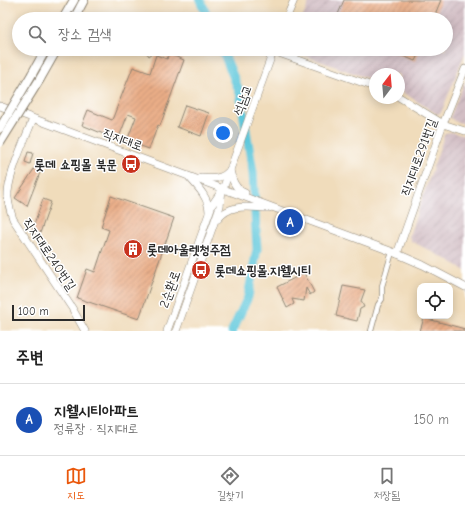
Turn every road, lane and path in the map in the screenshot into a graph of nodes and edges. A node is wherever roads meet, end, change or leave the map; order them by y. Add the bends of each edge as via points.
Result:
1 (74, 0) edge
2 (84, 0) edge
3 (294, 0) edge
4 (67, 12) edge
5 (78, 12) edge
6 (289, 12) edge
7 (42, 56) edge
8 (52, 56) edge
9 (271, 56) edge
10 (290, 56) edge
11 (465, 69) edge
12 (369, 85) edge
13 (405, 101) edge
14 (0, 106) edge
15 (33, 119) junction
16 (442, 124) junction
17 (0, 128) edge
18 (465, 131) edge
19 (0, 143) edge
20 (230, 168) junction
21 (187, 175) junction
22 (223, 188) junction
23 (240, 193) junction
24 (273, 207) junction
25 (209, 213) junction
26 (214, 224) junction
27 (394, 253) junction
28 (465, 288) edge
29 (85, 331) edge
30 (167, 331) edge
31 (176, 331) edge
32 (371, 331) edge

1 - 4 highway
2 - 5 highway
3 - 6 street
7 - 17 highway, bridge
8 - 19 highway, bridge
9 - 20 street, 석남교
10 - 12 street
11 - 16 street, 직지대로291번길
13 - 16 street
14 - 15 street, 직지대로
15 - 21 street, 직지대로
15 - 29 street, 직지대로240번길 via 11,178 9,204 13,219
16 - 18 street
16 - 27 street, 직지대로291번길
20 - 21 street via 224,176 217,178
20 - 22 street, 2순환로
20 - 23 street
21 - 22 street, 직지대로
21 - 25 street via 204,197
22 - 23 street, 직지대로
22 - 25 street, 2순환로
22 - 26 street, 2순환로
23 - 24 street, 직지대로
24 - 26 street via 228,209
24 - 27 street
25 - 30 street, 2순환로
26 - 31 street, 2순환로
27 - 28 street via 423,265
27 - 32 street via 382,286 382,299

